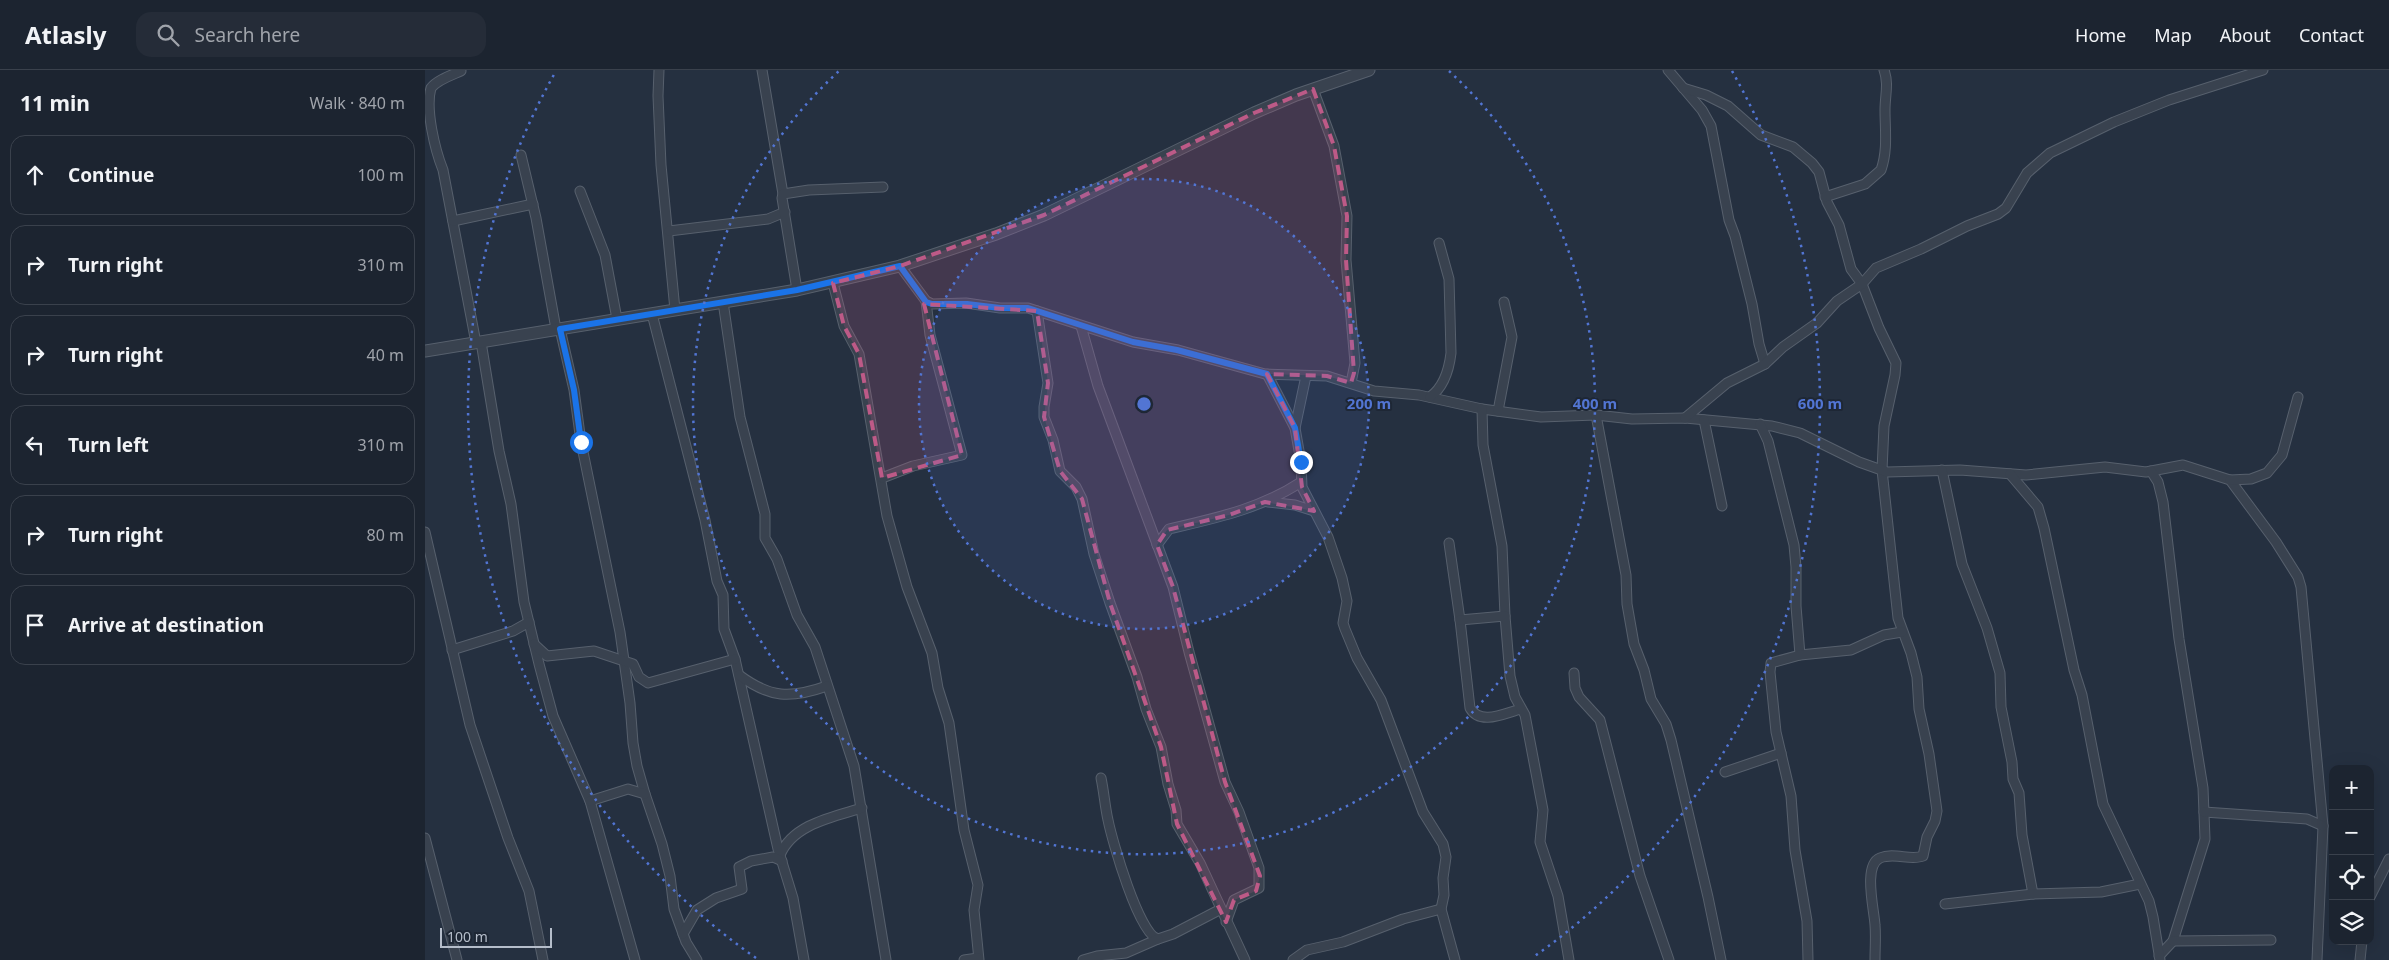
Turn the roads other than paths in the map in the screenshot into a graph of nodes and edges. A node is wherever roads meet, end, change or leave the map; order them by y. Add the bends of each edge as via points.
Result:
1 (461, 70) edge
2 (659, 70) edge
3 (762, 70) edge
4 (1369, 70) edge
5 (1667, 70) edge
6 (1884, 70) edge
7 (2263, 70) edge
8 (1683, 88) junction
9 (1313, 89) junction
10 (521, 155) dead end
11 (883, 187) dead end
12 (580, 191) dead end
13 (783, 194) junction
14 (1825, 196) junction
15 (533, 204) junction
16 (785, 212) junction
17 (453, 221) junction
18 (669, 231) junction
19 (1439, 243) dead end
20 (900, 266) junction
21 (833, 283) junction
22 (1862, 284) junction
23 (797, 290) junction
24 (723, 302) junction
25 (926, 302) junction
26 (1504, 302) dead end
27 (675, 310) junction
28 (1037, 311) junction
29 (652, 314) junction
30 (617, 320) junction
31 (1081, 326) junction
32 (558, 329) junction
33 (478, 342) junction
34 (425, 351) edge
35 (1765, 364) junction
36 (1267, 374) junction
37 (1306, 376) junction
38 (1351, 383) junction
39 (1440, 390) junction
40 (1430, 397) junction
41 (2298, 397) dead end
42 (1443, 400) junction
43 (1482, 410) junction
44 (1498, 411) junction
45 (1596, 415) junction
46 (1685, 418) junction
47 (1704, 420) junction
48 (1760, 424) junction
49 (1295, 428) junction
50 (1882, 470) junction
51 (1942, 470) junction
52 (2151, 471) junction
53 (2010, 474) junction
54 (882, 478) junction
55 (2230, 480) junction
56 (1301, 482) junction
57 (1265, 502) junction
58 (1722, 506) dead end
59 (1314, 511) junction
60 (425, 532) edge
61 (1449, 543) dead end
62 (1157, 545) junction
63 (1505, 616) junction
64 (1461, 620) junction
65 (529, 622) junction
66 (513, 631) junction
67 (1902, 632) junction
68 (533, 641) junction
69 (623, 648) junction
70 (452, 650) junction
71 (1800, 655) junction
72 (615, 657) junction
73 (735, 659) junction
74 (625, 662) junction
75 (1574, 674) dead end
76 (739, 675) junction
77 (827, 686) junction
78 (1521, 710) junction
79 (1781, 753) junction
80 (1725, 772) dead end
81 (639, 773) junction
82 (1101, 778) dead end
83 (628, 789) junction
84 (645, 794) junction
85 (590, 801) junction
86 (862, 808) junction
87 (2204, 812) junction
88 (2323, 826) junction
89 (425, 838) edge
90 (778, 855) junction
91 (2389, 859) edge
92 (2140, 884) junction
93 (2374, 889) edge
94 (2033, 894) junction
95 (1945, 904) dead end
96 (1221, 909) junction
97 (1441, 909) junction
98 (1226, 922) junction
99 (683, 934) junction
100 (1154, 937) junction
101 (2271, 940) dead end
102 (2173, 941) junction
103 (2362, 945) edge
104 (2159, 958) edge
105 (979, 959) edge
106 (457, 960) edge
107 (543, 960) edge
108 (635, 960) edge
109 (697, 960) edge
110 (804, 960) edge
111 (886, 960) edge
112 (964, 960) edge
113 (1083, 960) edge
114 (1245, 960) edge
115 (1293, 960) edge
116 (1455, 960) edge
117 (1569, 960) edge
118 (1669, 960) edge
119 (1721, 960) edge
120 (1808, 960) edge
121 (1875, 960) edge
122 (2317, 960) edge
123 (2360, 960) edge

1 - 17 street via 431,87 425,111 434,150 443,170
2 - 18 street via 661,165
3 - 13 street
4 - 9 street
5 - 8 street
6 - 14 street via 1888,82 1881,170 1865,184
7 - 22 street via 2169,100 2050,153 2027,173 1999,214 1876,268
8 - 14 street via 1728,106 1761,135 1800,151 1819,172
8 - 35 street via 1711,126 1729,220
9 - 20 street via 1254,113 1044,214 996,234
9 - 38 street via 1335,146 1347,216 1346,260 1355,363
10 - 15 street
11 - 13 street
12 - 30 street via 607,263
13 - 16 street
14 - 22 street via 1839,226 1851,269
15 - 17 street
15 - 32 street
16 - 18 street via 768,218
16 - 23 street
17 - 33 street
18 - 27 street
19 - 39 street via 1449,279 1450,312 1450,365
20 - 21 street
20 - 25 street
21 - 23 street
21 - 54 street via 844,326 859,354
22 - 35 street via 1837,301 1817,323
22 - 50 street via 1896,363 1884,426
23 - 24 street
24 - 27 street
24 - 77 street via 740,417 765,514 765,538 777,559 797,615 815,647
25 - 28 street via 1020,307
25 - 54 street via 930,335 962,455 913,466
26 - 44 street via 1511,337
27 - 29 street
28 - 31 street
28 - 96 street via 1048,383 1045,417 1060,471 1082,499 1110,603 1161,747 1177,824
29 - 30 street
29 - 73 street via 723,595 724,629
30 - 32 street
31 - 36 street
31 - 62 street via 1098,386
32 - 33 street
32 - 69 street via 574,390 581,442
33 - 34 street
33 - 65 street via 511,504
35 - 46 street via 1727,383
36 - 37 street
36 - 49 street
37 - 38 street via 1327,376
37 - 49 street
38 - 40 street via 1374,391
39 - 40 street
39 - 42 street
40 - 42 street
41 - 55 street via 2283,455 2267,473 2251,479
42 - 43 street
43 - 44 street
43 - 63 street via 1483,445 1502,546
44 - 45 street via 1541,417
45 - 46 street via 1632,419
45 - 119 street via 1626,575 1634,644 1651,699 1666,724 1671,740
46 - 47 street
47 - 48 street
47 - 58 street
48 - 50 street via 1800,433
48 - 71 street via 1768,441 1794,545
49 - 56 street
50 - 51 street via 1902,473
50 - 67 street
51 - 53 street
51 - 94 street via 1962,564 1987,628 2000,673 2001,706 2013,779 2019,793 2023,843
52 - 53 street via 2105,467
52 - 55 street via 2183,465
52 - 87 street via 2158,482 2163,502
53 - 92 street via 2037,507 2061,601 2074,670 2083,695 2103,804
54 - 105 street via 887,516 907,587 932,653 949,723 964,830 978,885 974,910
55 - 88 street via 2276,542 2300,582
56 - 57 street
56 - 59 street
57 - 59 street
57 - 62 street via 1229,515 1169,529
59 - 97 street via 1328,537 1342,578 1347,601 1343,623 1347,634 1381,700 1423,812 1443,844 1446,857
60 - 70 street
61 - 64 street
62 - 98 street via 1173,587 1225,782 1261,876 1256,891 1234,900
63 - 64 street
63 - 78 street via 1510,676
64 - 78 street via 1467,691 1472,711 1487,718
65 - 66 street
65 - 68 street
66 - 68 street
66 - 70 street
67 - 71 street via 1884,635 1851,650
67 - 121 street via 1917,677 1919,709 1937,817 1927,837 1923,856 1887,855 1872,866
68 - 72 street via 547,656 593,651
68 - 85 street via 553,716
69 - 72 street
69 - 74 street
70 - 107 street via 470,724 529,891
71 - 79 street via 1771,663 1773,710
72 - 74 street
73 - 74 street via 652,683 639,677 633,664
73 - 76 street
74 - 81 street
75 - 118 street via 1579,697 1600,720 1640,876
76 - 77 street via 763,691 779,695 802,694
76 - 90 street
77 - 86 street via 854,766
78 - 117 street via 1525,715 1543,810 1540,842 1557,896
79 - 80 street
79 - 120 street via 1791,796 1795,850 1807,921
81 - 83 street
81 - 84 street
82 - 100 street via 1107,818 1123,871
83 - 84 street
83 - 85 street
84 - 99 street via 662,844 674,909
85 - 108 street
86 - 90 street via 816,823 798,833
86 - 111 street
87 - 88 street via 2307,819
87 - 102 street via 2205,839
88 - 122 street
89 - 106 street
90 - 99 street via 739,867 742,889 716,898 697,910
90 - 110 street via 793,898
91 - 93 street
92 - 94 street via 2101,892
92 - 104 street via 2153,917
94 - 95 street
96 - 98 street
96 - 100 street via 1173,934
97 - 115 street via 1403,918 1343,942 1307,950
97 - 116 street
98 - 114 street
99 - 109 street
100 - 113 street via 1126,954
101 - 102 street
102 - 104 street
103 - 123 street
105 - 112 street

